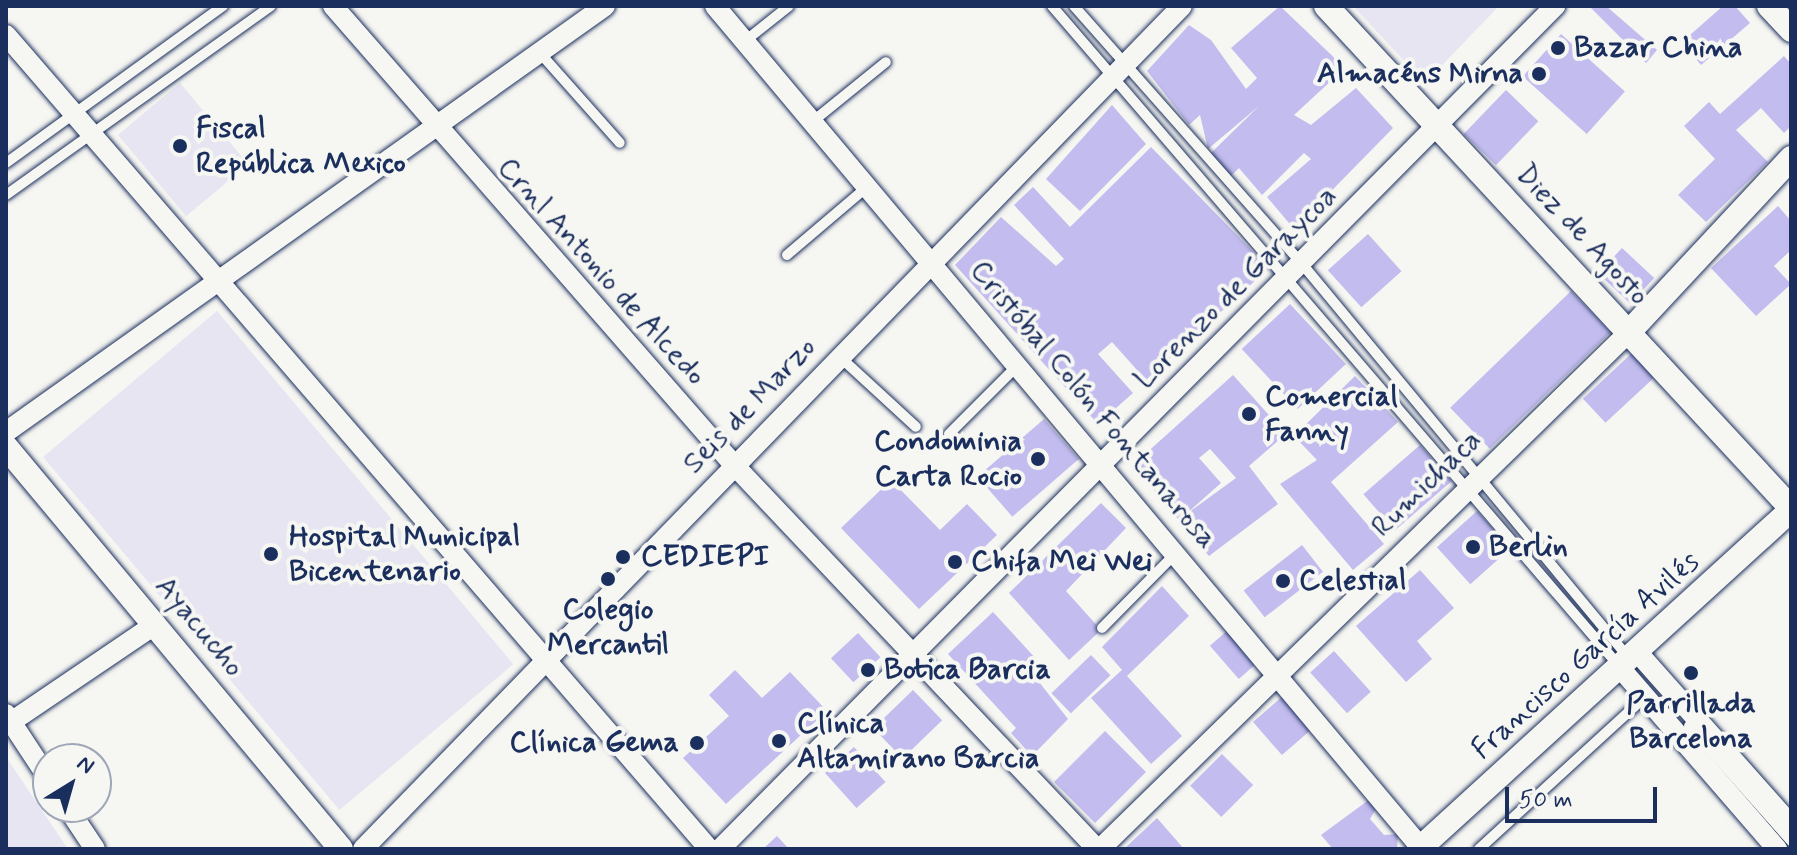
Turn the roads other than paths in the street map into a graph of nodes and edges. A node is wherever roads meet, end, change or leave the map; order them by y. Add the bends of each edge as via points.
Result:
1 (223, 6) edge
2 (271, 6) edge
3 (333, 6) edge
4 (605, 6) edge
5 (715, 6) edge
6 (789, 6) edge
7 (1052, 6) edge
8 (1074, 6) edge
9 (1182, 6) edge
10 (1326, 6) edge
11 (1555, 6) edge
12 (1769, 6) edge
13 (1791, 30) edge
14 (6, 35) edge
15 (745, 41) junction
16 (540, 53) junction
17 (886, 62) dead end
18 (1119, 71) junction
19 (75, 112) junction
20 (812, 122) junction
21 (433, 128) junction
22 (1437, 128) junction
23 (93, 131) junction
24 (620, 143) dead end
25 (1791, 158) edge
26 (6, 163) edge
27 (867, 187) junction
28 (6, 195) edge
29 (787, 255) dead end
30 (932, 263) junction
31 (1303, 265) junction
32 (222, 280) junction
33 (1287, 280) junction
34 (1629, 332) junction
35 (840, 357) junction
36 (1017, 366) junction
37 (916, 427) dead end
38 (6, 432) edge
39 (949, 434) dead end
40 (6, 447) edge
41 (734, 465) junction
42 (1103, 465) junction
43 (1473, 486) junction
44 (1791, 509) edge
45 (1176, 553) junction
46 (156, 624) junction
47 (1102, 628) dead end
48 (912, 654) junction
49 (545, 657) junction
50 (1631, 662) junction
51 (1276, 673) junction
52 (1645, 697) junction
53 (9, 718) edge
54 (32, 753) edge
55 (78, 823) edge
56 (1791, 825) edge
57 (1791, 841) edge
58 (95, 849) edge
59 (341, 849) edge
60 (363, 849) edge
61 (709, 849) edge
62 (720, 849) edge
63 (1098, 849) edge
64 (1421, 849) edge
65 (1479, 849) edge
66 (1777, 849) edge

1 - 19 lane
2 - 23 lane
3 - 21 street, Crnl Antonio de Alcedo
4 - 16 street
5 - 15 street, Cristóbal Colón Fontanarosa
6 - 15 lane
7 - 18 lane
8 - 18 lane
9 - 18 street, Seis de Marzo
10 - 22 street, Diez de Agosto
11 - 22 street, Lorenzo de Garaycoa
12 - 13 street
14 - 19 street
15 - 20 street, Cristóbal Colón Fontanarosa
16 - 21 street
16 - 24 lane
17 - 20 lane
18 - 30 street, Seis de Marzo
18 - 31 lane
18 - 33 lane
19 - 23 street
19 - 26 lane
20 - 27 street, Cristóbal Colón Fontanarosa
21 - 32 street
21 - 41 street, Crnl Antonio de Alcedo
22 - 31 street, Lorenzo de Garaycoa
22 - 34 street, Diez de Agosto
23 - 28 lane
23 - 32 street
25 - 34 street, Rumichaca
27 - 29 lane
27 - 30 street, Cristóbal Colón Fontanarosa
30 - 35 street, Seis de Marzo
30 - 36 street, Cristóbal Colón Fontanarosa
31 - 33 street, Lorenzo de Garaycoa
31 - 43 lane
32 - 38 street
32 - 49 street
33 - 42 street, Lorenzo de Garaycoa
33 - 43 lane
34 - 43 street, Rumichaca
34 - 44 street, Diez de Agosto
35 - 37 lane
35 - 41 street, Seis de Marzo
36 - 39 lane
36 - 42 street, Cristóbal Colón Fontanarosa
40 - 46 street, Ayacucho
41 - 48 street, Crnl Antonio de Alcedo
41 - 49 street, Seis de Marzo
42 - 45 street, Cristóbal Colón Fontanarosa
42 - 48 street, Lorenzo de Garaycoa
43 - 50 lane
43 - 51 street, Rumichaca
44 - 50 street, Francisco García Avilés
45 - 47 lane
45 - 51 street, Cristóbal Colón Fontanarosa
46 - 53 street
46 - 59 street, Ayacucho
48 - 62 street, Lorenzo de Garaycoa
48 - 63 street, Crnl Antonio de Alcedo
49 - 60 street, Seis de Marzo
49 - 61 street
50 - 52 street
50 - 56 street
50 - 57 lane
50 - 64 street, Francisco García Avilés
51 - 63 street, Rumichaca
51 - 64 street, Cristóbal Colón Fontanarosa
52 - 65 lane
52 - 66 street
53 - 54 street
55 - 58 street

